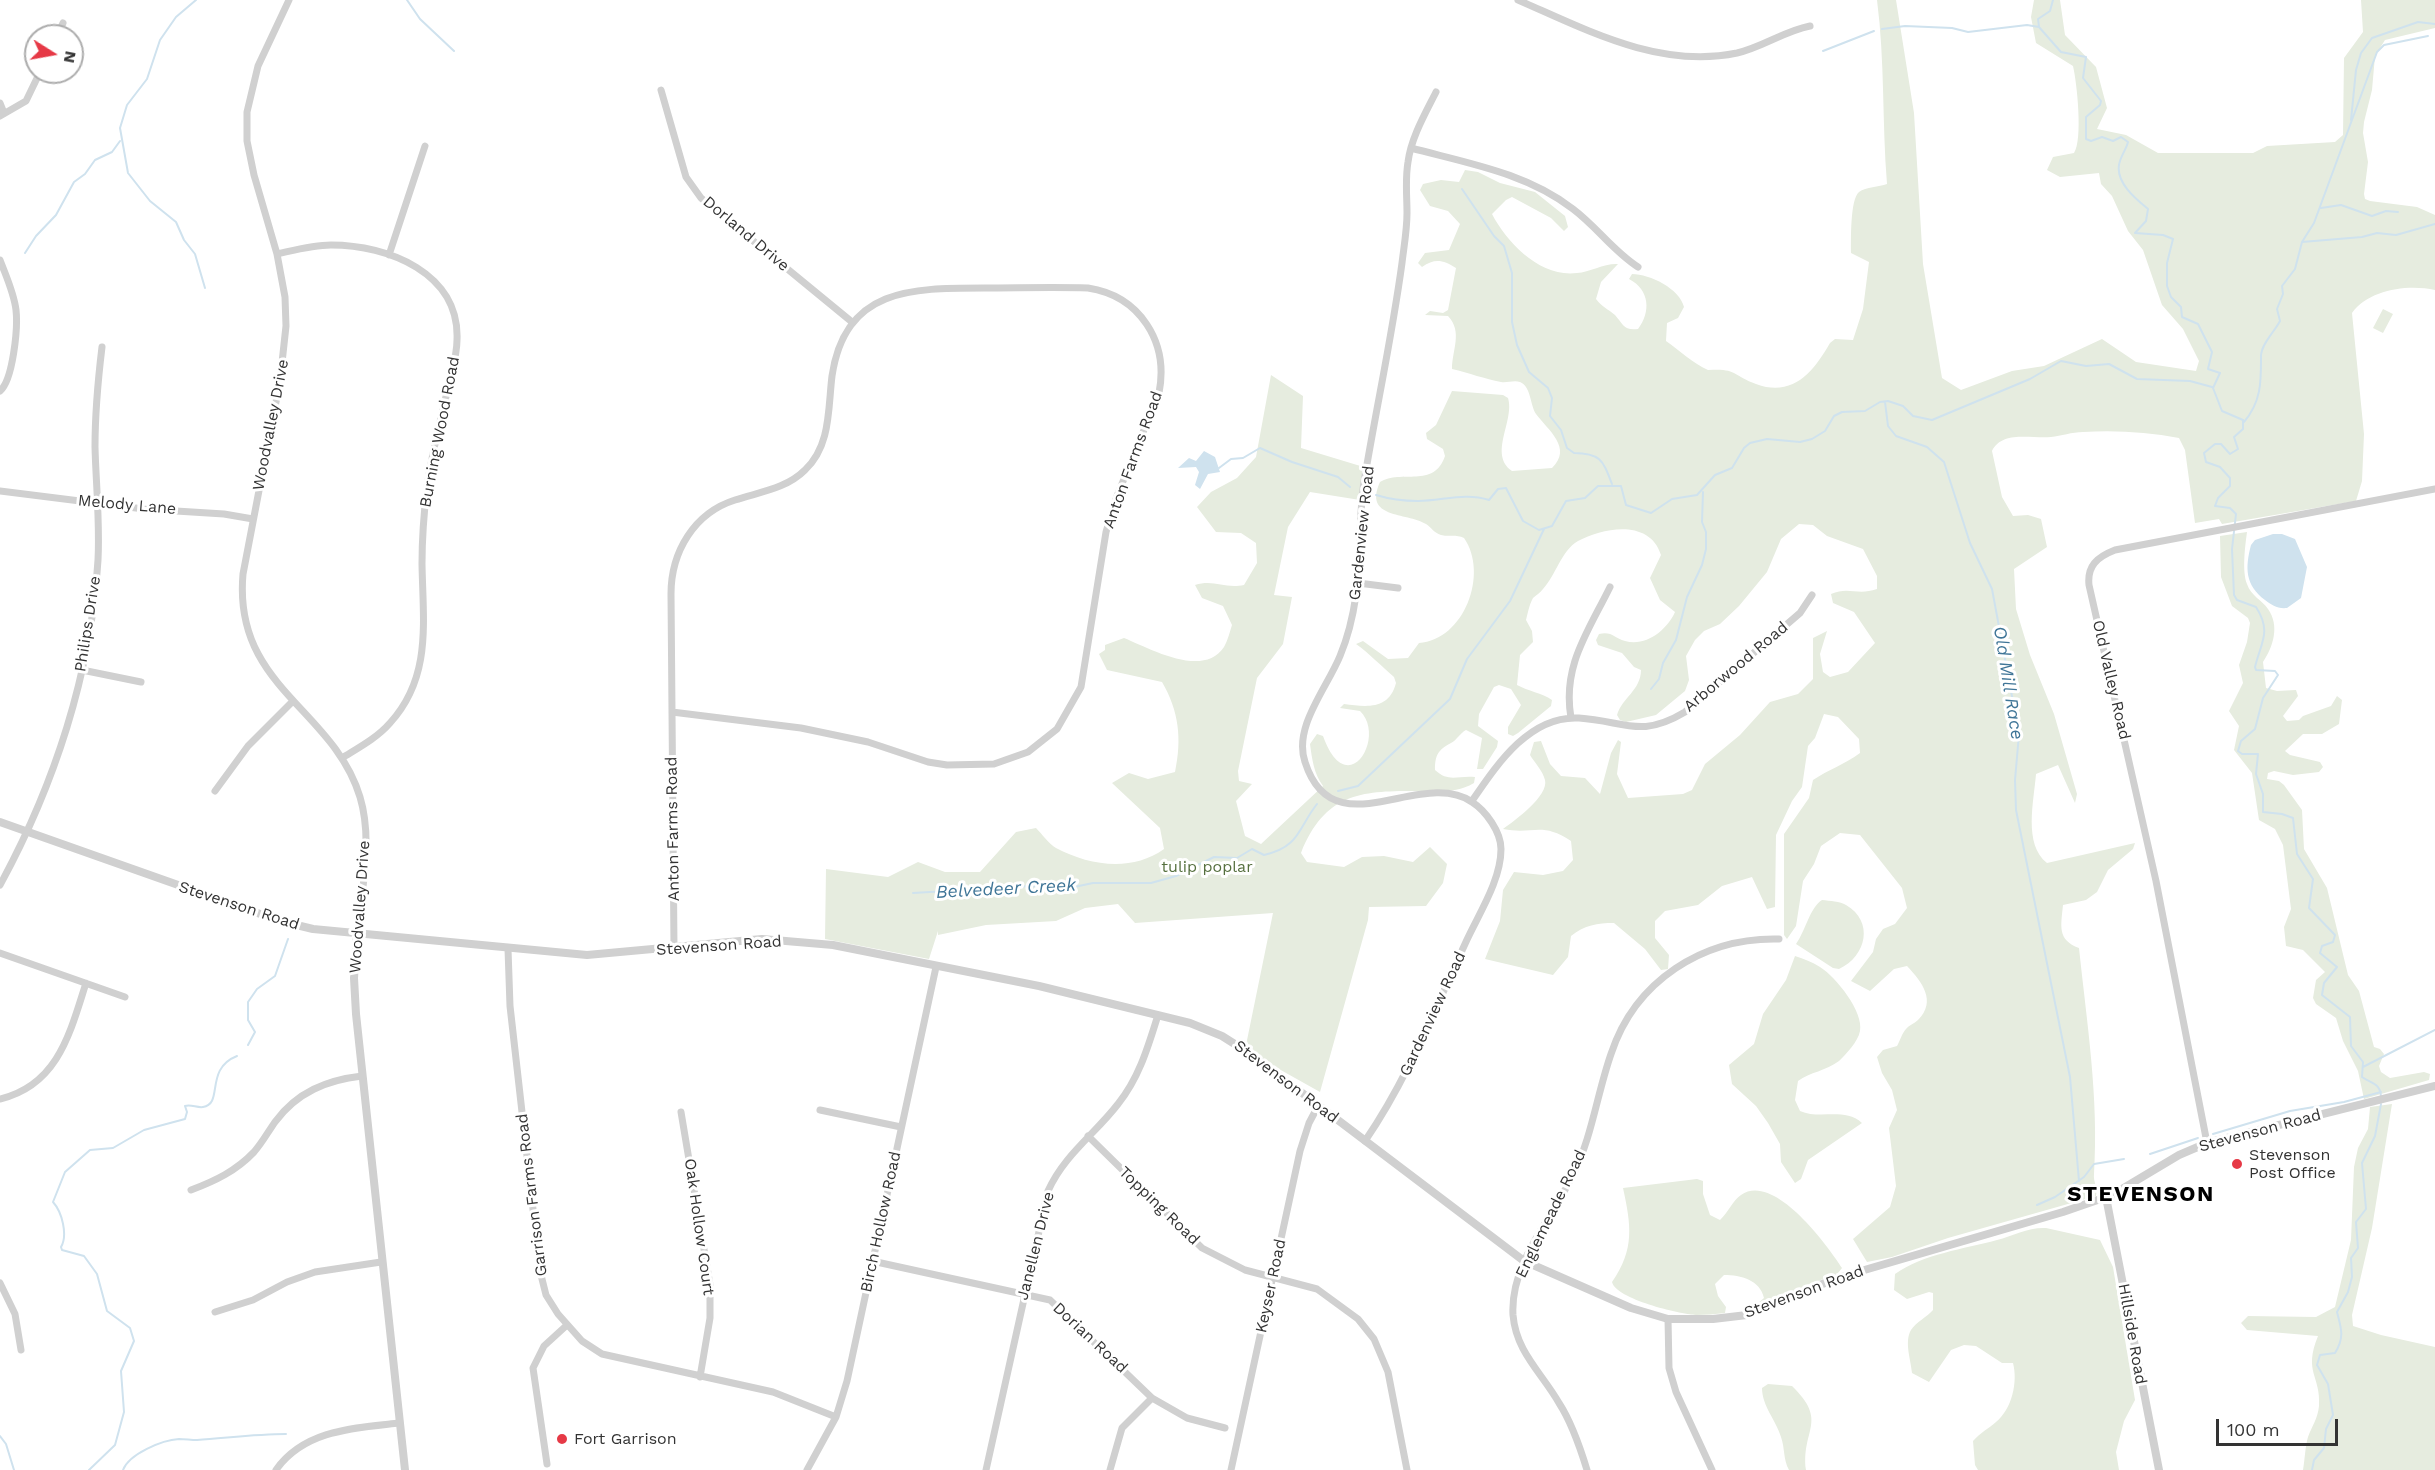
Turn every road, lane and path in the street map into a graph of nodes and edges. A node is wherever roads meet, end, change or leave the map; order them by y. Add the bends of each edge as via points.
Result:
1 (289, 0) edge
2 (1518, 0) edge
3 (1810, 26) dead end
4 (34, 84) edge
5 (661, 90) dead end
6 (1436, 92) dead end
7 (0, 103) edge
8 (2, 114) edge
9 (425, 146) dead end
10 (1411, 148) junction
11 (278, 254) junction
12 (389, 255) junction
13 (0, 260) edge
14 (1638, 267) dead end
15 (852, 322) junction
16 (102, 347) dead end
17 (0, 392) edge
18 (2435, 489) edge
19 (0, 491) edge
20 (98, 503) junction
21 (253, 519) junction
22 (1358, 583) junction
23 (1610, 586) dead end
24 (1398, 588) dead end
25 (1812, 595) dead end
26 (82, 670) junction
27 (141, 682) dead end
28 (292, 702) junction
29 (672, 712) junction
30 (1571, 718) junction
31 (342, 758) junction
32 (215, 791) dead end
33 (1472, 801) junction
34 (0, 822) edge
35 (27, 832) junction
36 (0, 885) edge
37 (357, 934) junction
38 (1779, 939) dead end
39 (674, 947) junction
40 (508, 950) junction
41 (0, 953) edge
42 (936, 967) junction
43 (86, 983) junction
44 (125, 997) dead end
45 (1158, 1016) junction
46 (362, 1076) junction
47 (2435, 1086) edge
48 (0, 1099) edge
49 (1318, 1106) junction
50 (820, 1110) dead end
51 (681, 1112) dead end
52 (901, 1127) junction
53 (1088, 1136) junction
54 (1365, 1141) junction
55 (2207, 1143) junction
56 (191, 1190) dead end
57 (2106, 1197) junction
58 (872, 1261) junction
59 (1524, 1261) junction
60 (381, 1262) junction
61 (1273, 1276) junction
62 (0, 1283) edge
63 (1024, 1293) junction
64 (215, 1312) dead end
65 (1668, 1319) junction
66 (567, 1325) junction
67 (21, 1350) dead end
68 (700, 1377) junction
69 (1152, 1398) junction
70 (836, 1417) junction
71 (399, 1423) junction
72 (1225, 1428) dead end
73 (547, 1464) dead end
74 (276, 1470) edge
75 (405, 1470) edge
76 (807, 1470) edge
77 (986, 1470) edge
78 (1110, 1470) edge
79 (1231, 1470) edge
80 (1407, 1470) edge
81 (1587, 1470) edge
82 (1712, 1470) edge
83 (2159, 1470) edge

1 - 11 street, Woodvalley Drive via 254,77 247,128 254,175
2 - 3 street via 1613,42 1687,56 1737,53
4 - 8 street via 26,101
5 - 15 street, Dorland Drive via 686,177 701,198
6 - 10 street, Gardenview Road
7 - 8 street
9 - 12 street
10 - 14 street via 1491,169 1545,191 1573,208
10 - 22 street, Gardenview Road via 1406,236 1362,504
11 - 12 street, Burning Wood Road via 331,245
11 - 21 street, Woodvalley Drive via 285,297 285,351
12 - 31 street, Burning Wood Road via 421,269 441,286 454,312 458,340 425,506 425,633 421,664 409,696 388,725
13 - 17 street via 15,303 16,325 10,372
15 - 29 street, Anton Farms Road via 835,359 826,432 812,463 787,483 710,513 694,527 680,549 671,578
15 - 29 street, Anton Farms Road via 885,298 915,289 1067,287 1114,295 1135,309 1151,330 1160,353 1160,385 1106,532 1076,697 1057,729 1028,752 1001,762 973,766 928,762 890,748 801,728
16 - 20 street, Philips Drive via 95,429
18 - 55 street, Old Valley Road via 2115,550 2099,557 2088,576 2156,881
19 - 20 street, Melody Lane
20 - 21 street, Melody Lane
20 - 26 street, Philips Drive via 96,581
21 - 28 street, Woodvalley Drive via 242,588 246,620 263,665
22 - 24 street
22 - 33 street, Gardenview Road via 1347,637 1304,735 1302,753 1309,773 1319,788 1348,804 1367,805 1437,793
23 - 30 street via 1574,659 1568,691
25 - 30 street, Arborwood Road via 1800,613 1685,712 1668,722 1641,728
26 - 27 street
26 - 35 street, Philips Drive via 63,737
28 - 31 street, Woodvalley Drive
28 - 32 street via 248,746
29 - 39 street, Anton Farms Road
30 - 33 street, Arborwood Road via 1528,735 1514,746
31 - 37 street, Woodvalley Drive via 360,796 365,822
33 - 54 street, Gardenview Road via 1499,837 1499,864 1401,1085
34 - 35 street, Stevenson Road
35 - 36 street, Philips Drive
35 - 37 street, Stevenson Road via 295,926
37 - 40 street, Stevenson Road
37 - 46 street, Woodvalley Drive via 354,987
38 - 59 street, Englemeade Road via 1739,941 1699,954 1661,977 1643,997 1618,1034 1572,1176
39 - 40 street, Stevenson Road via 587,955
39 - 42 street, Stevenson Road via 787,940 860,950
40 - 66 street, Garrison Farms Road via 510,1006 540,1272 551,1304
41 - 43 street
42 - 45 street, Stevenson Road via 1040,986
42 - 52 street, Birch Hollow Road
43 - 44 street
43 - 48 street via 69,1036 53,1067 32,1086
45 - 49 street, Stevenson Road via 1222,1036
45 - 53 street, Janellen Drive via 1133,1082 1113,1111
46 - 56 street via 328,1082 308,1092 284,1111 240,1165
46 - 60 street, Woodvalley Drive
47 - 55 street, Stevenson Road
49 - 54 street, Stevenson Road
49 - 61 street, Keyser Road via 1300,1151
50 - 52 street
51 - 68 street, Oak Hollow Court via 710,1285 710,1318
52 - 58 street, Birch Hollow Road
53 - 61 street, Topping Road via 1202,1248 1233,1265
53 - 63 street, Janellen Drive via 1061,1167 1048,1191
54 - 59 street, Stevenson Road
55 - 57 street, Stevenson Road
57 - 65 street, Stevenson Road via 1837,1278 1747,1315
57 - 83 street, Hillside Road
58 - 63 street, Dorian Road
58 - 70 street, Birch Hollow Road
59 - 65 street, Stevenson Road via 1631,1308
59 - 81 street, Englemeade Road via 1513,1304 1516,1333 1524,1353 1560,1403
60 - 64 street via 315,1272
60 - 71 street, Woodvalley Drive
61 - 79 street, Keyser Road
61 - 80 street, Topping Road via 1303,1283 1334,1299 1370,1334 1388,1372
62 - 67 street via 15,1314
63 - 69 street, Dorian Road via 1057,1304
63 - 77 street, Janellen Drive
65 - 82 street via 1669,1368
66 - 68 street, Garrison Farms Road via 588,1346 610,1358
66 - 73 street via 544,1346 533,1368
68 - 70 street, Garrison Farms Road via 772,1392
69 - 72 street, Dorian Road via 1187,1418
69 - 78 street via 1122,1428
70 - 76 street, Birch Hollow Road
71 - 74 street via 321,1436 294,1450
71 - 75 street, Woodvalley Drive

